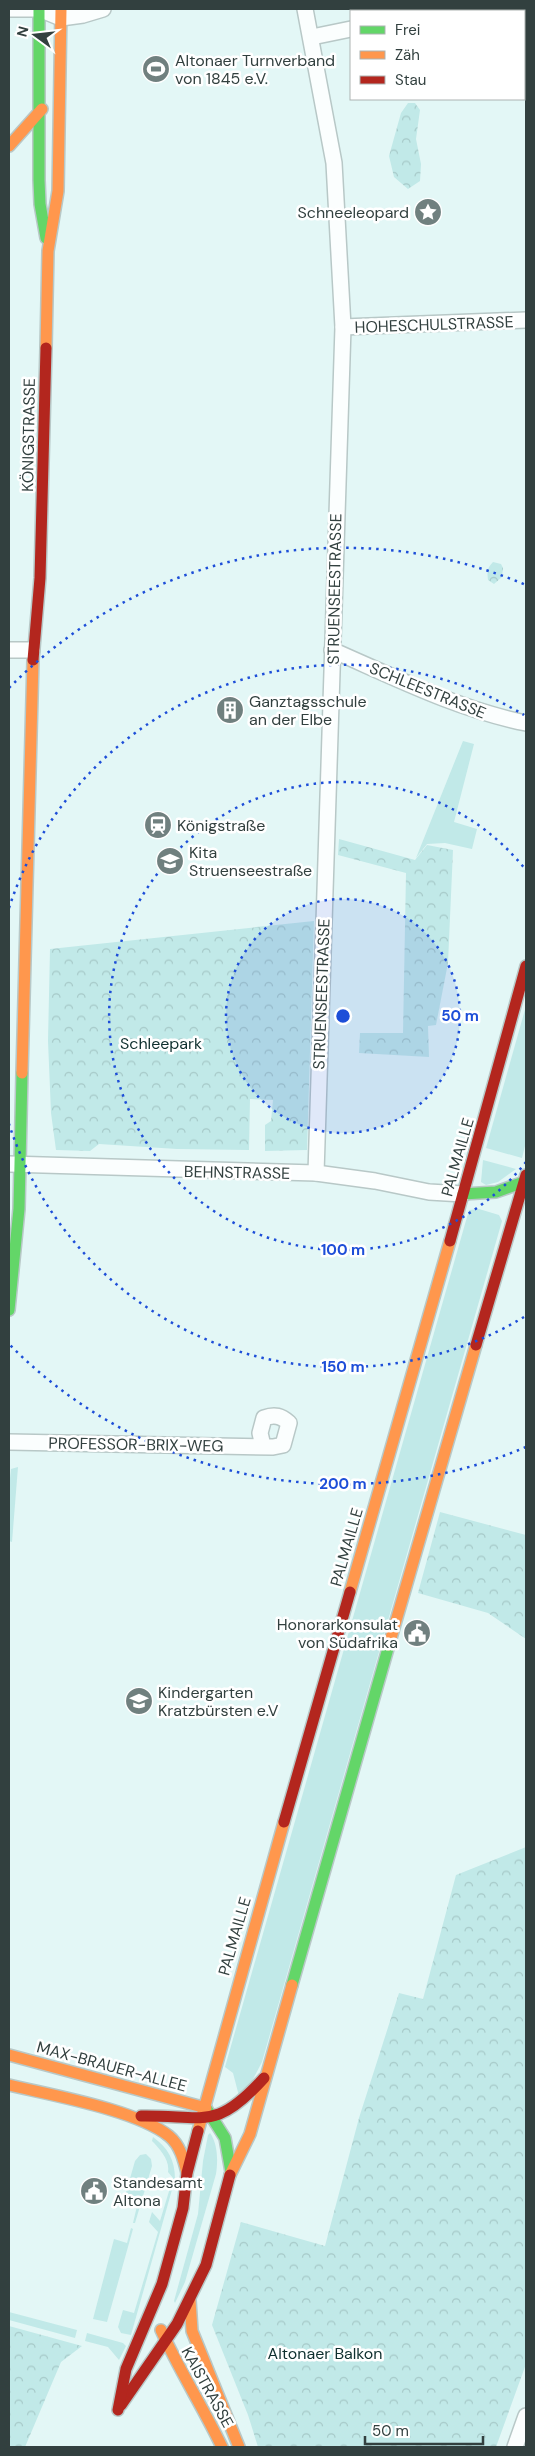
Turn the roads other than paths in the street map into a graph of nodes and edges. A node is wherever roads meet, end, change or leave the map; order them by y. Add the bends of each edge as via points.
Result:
1 (9, 9) edge
2 (39, 9) edge
3 (103, 9) edge
4 (305, 9) edge
5 (61, 13) edge
6 (350, 29) edge
7 (312, 37) junction
8 (60, 74) junction
9 (38, 114) junction
10 (9, 146) edge
11 (48, 250) junction
12 (526, 320) edge
13 (343, 327) junction
14 (9, 650) edge
15 (32, 650) junction
16 (332, 650) junction
17 (526, 723) edge
18 (526, 966) edge
19 (16, 1020) edge
20 (14, 1165) edge
21 (316, 1173) junction
22 (525, 1178) edge
23 (463, 1194) junction
24 (9, 1310) edge
25 (9, 1442) edge
26 (262, 1446) dead end
27 (9, 2055) edge
28 (266, 2075) junction
29 (9, 2085) edge
30 (207, 2114) junction
31 (129, 2117) junction
32 (231, 2172) junction
33 (187, 2173) junction
34 (162, 2284) junction
35 (191, 2295) junction
36 (160, 2323) junction
37 (177, 2324) junction
38 (194, 2338) junction
39 (137, 2342) junction
40 (166, 2342) junction
41 (526, 2416) edge
42 (222, 2447) edge
43 (239, 2447) edge
44 (514, 2447) edge

1 - 2 street
2 - 5 street
2 - 9 main road, KÖNIGSTRASSE
3 - 5 street via 83,15
4 - 7 street, STRUENSEESTRASSE
5 - 8 main road, KÖNIGSTRASSE
6 - 7 street
7 - 13 street, STRUENSEESTRASSE via 334,163
8 - 9 main road via 51,96
8 - 11 main road, KÖNIGSTRASSE via 58,198
9 - 10 main road
9 - 11 main road, KÖNIGSTRASSE via 40,204
11 - 15 main road, KÖNIGSTRASSE via 40,578
12 - 13 street, HOHESCHULSTRASSE
13 - 16 street, STRUENSEESTRASSE
14 - 15 street
15 - 19 main road, KÖNIGSTRASSE
16 - 17 street, SCHLEESTRASSE via 453,704
16 - 21 street, STRUENSEESTRASSE
18 - 23 main road, PALMAILLE
19 - 20 main road, KÖNIGSTRASSE
20 - 21 street, BEHNSTRASSE
20 - 24 main road, KÖNIGSTRASSE via 19,1209
21 - 23 street, BEHNSTRASSE via 429,1192
22 - 23 main road via 496,1192
22 - 28 main road, PALMAILLE
23 - 30 main road, PALMAILLE via 237,1986
25 - 26 street, PROFESSOR-BRIX-WEG
27 - 30 main road, MAX-BRAUER-ALLEE
28 - 30 main road, MAX-BRAUER-ALLEE via 248,2096 224,2112
28 - 32 main road, PALMAILLE via 250,2134
29 - 31 main road, MAX-BRAUER-ALLEE
30 - 31 main road, MAX-BRAUER-ALLEE
30 - 32 main road, PALMAILLE via 228,2148
30 - 33 main road, PALMAILLE
31 - 33 main road, MAX-BRAUER-ALLEE via 168,2134 180,2150
32 - 35 main road, PALMAILLE via 206,2266
33 - 34 main road, PALMAILLE via 183,2208
34 - 36 main road, PALMAILLE
34 - 39 main road, PALMAILLE
35 - 37 main road, PALMAILLE
35 - 38 main road, KAISTRASSE via 190,2318
36 - 37 main road
36 - 39 main road, PALMAILLE via 149,2328
36 - 40 main road, PALMAILLE
37 - 38 main road, KAISTRASSE
37 - 40 main road, PALMAILLE
38 - 43 main road, KAISTRASSE
39 - 40 main road, PALMAILLE via 126,2369 118,2410
40 - 42 main road, KAISTRASSE
41 - 44 street

